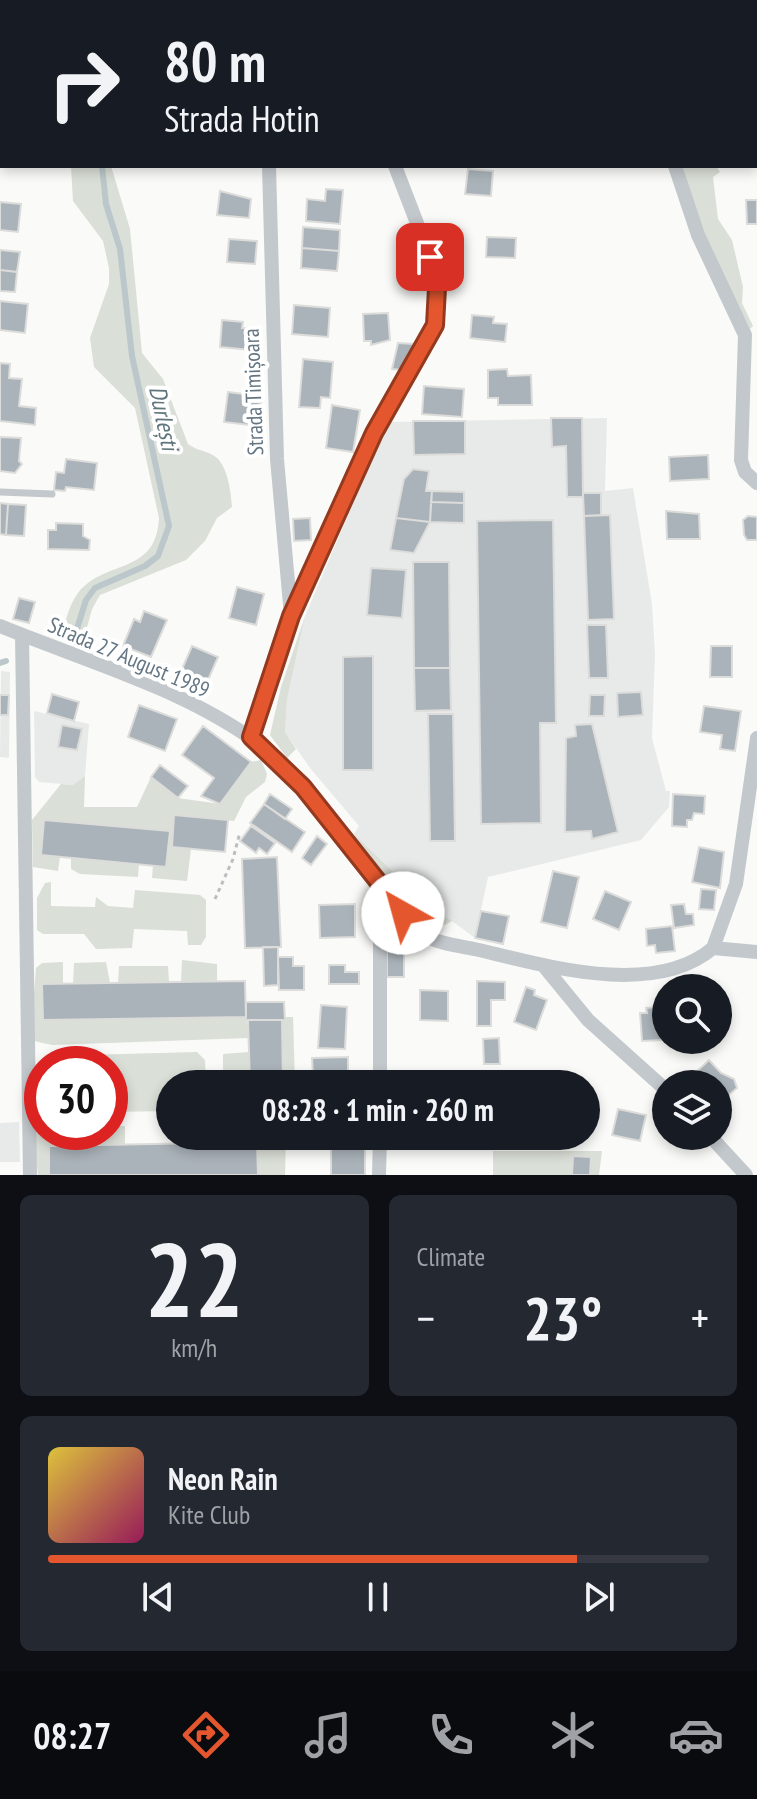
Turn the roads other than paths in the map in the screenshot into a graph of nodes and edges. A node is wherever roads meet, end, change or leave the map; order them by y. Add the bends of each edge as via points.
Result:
1 (269, 168) edge
2 (396, 168) edge
3 (676, 168) edge
4 (757, 483) edge
5 (0, 492) edge
6 (52, 494) dead end
7 (291, 616) junction
8 (0, 626) edge
9 (22, 635) junction
10 (251, 737) junction
11 (757, 738) edge
12 (380, 884) junction
13 (713, 948) junction
14 (757, 952) edge
15 (543, 965) junction
16 (380, 1070) edge
17 (652, 1077) edge
18 (380, 1150) edge
19 (723, 1150) edge
20 (30, 1175) edge
21 (379, 1175) edge
22 (746, 1175) edge

1 - 7 street, Strada Timișoara via 277,445
2 - 7 street via 430,257 437,288 435,325 374,433
3 - 4 street via 698,235 743,327 747,348 741,460
5 - 6 lane
7 - 10 street
8 - 9 street, Strada 27 August 1989
9 - 10 street, Strada 27 August 1989 via 179,698
9 - 20 street
10 - 12 street, Strada 27 August 1989 via 303,787
11 - 13 street via 736,884
12 - 15 street, Strada 27 August 1989 via 429,938
12 - 16 street
13 - 14 street
13 - 15 street, Strada 27 August 1989 via 687,966 649,974
15 - 17 street via 588,1020
18 - 21 street
19 - 22 street

